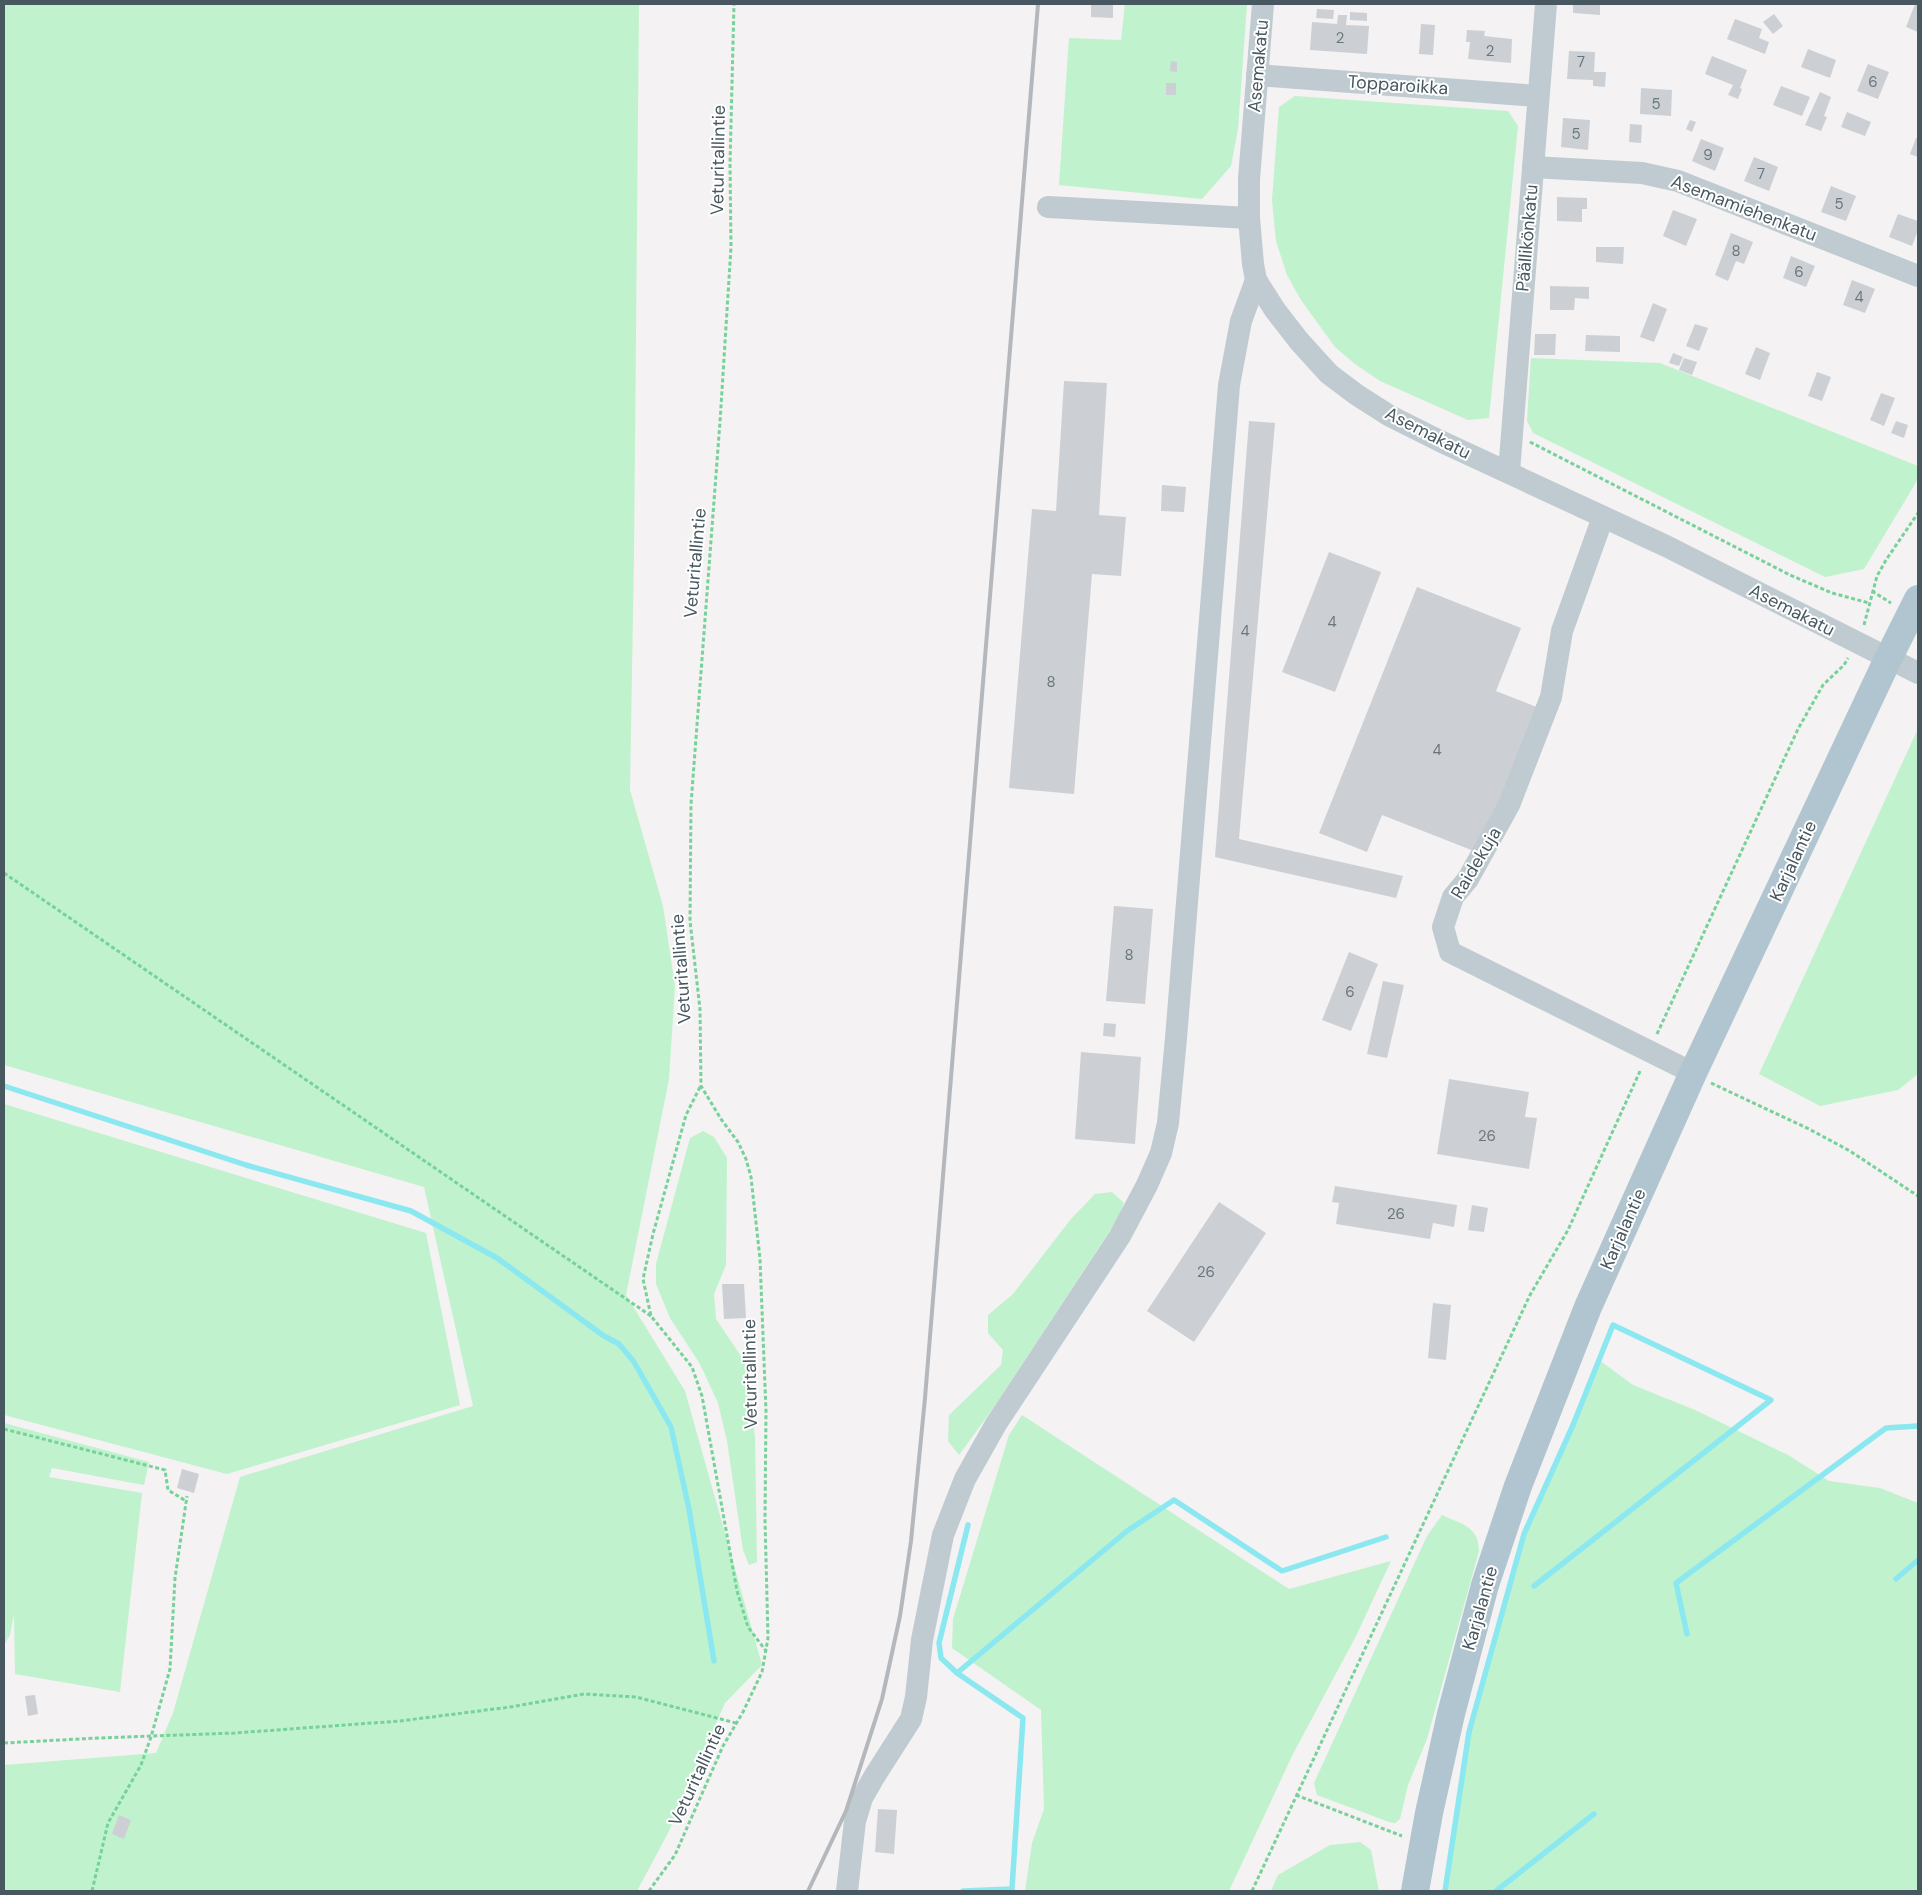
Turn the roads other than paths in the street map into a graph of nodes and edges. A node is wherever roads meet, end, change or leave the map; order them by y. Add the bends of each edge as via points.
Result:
1 (1263, 4) edge
2 (1546, 4) edge
3 (1257, 75) junction
4 (1538, 96) junction
5 (1533, 167) junction
6 (1048, 207) dead end
7 (1248, 218) junction
8 (1918, 276) edge
9 (1256, 280) junction
10 (1509, 472) junction
11 (1602, 517) junction
12 (1906, 602) edge
13 (1888, 659) junction
14 (1918, 673) edge
15 (1693, 1073) junction
16 (847, 1891) edge
17 (1415, 1891) edge

1 - 3 street, Asemakatu
2 - 4 street, Päällikönkatu
3 - 4 street, Topparoikka
3 - 7 street, Asemakatu
4 - 5 street, Päällikönkatu
5 - 8 street, Asemamiehenkatu via 1642,173 1678,181
5 - 10 street, Päällikönkatu
6 - 7 street
7 - 9 street, Asemakatu
9 - 10 street, Asemakatu via 1299,341 1330,374 1357,396 1440,441
9 - 16 street via 1241,321 1229,385 1176,1038 1168,1123 1161,1153 1120,1236 996,1424 965,1479 943,1535 922,1640 911,1719 862,1798 855,1821
10 - 11 street, Asemakatu
11 - 13 street, Asemakatu
11 - 15 street, Raidekuja via 1562,631 1551,697 1509,805 1468,879 1453,897 1443,927 1450,952
12 - 13 main road, Karjalantie
13 - 14 street, Asemakatu
13 - 15 main road, Karjalantie
15 - 17 main road, Karjalantie via 1588,1307 1518,1486 1485,1585 1451,1714

